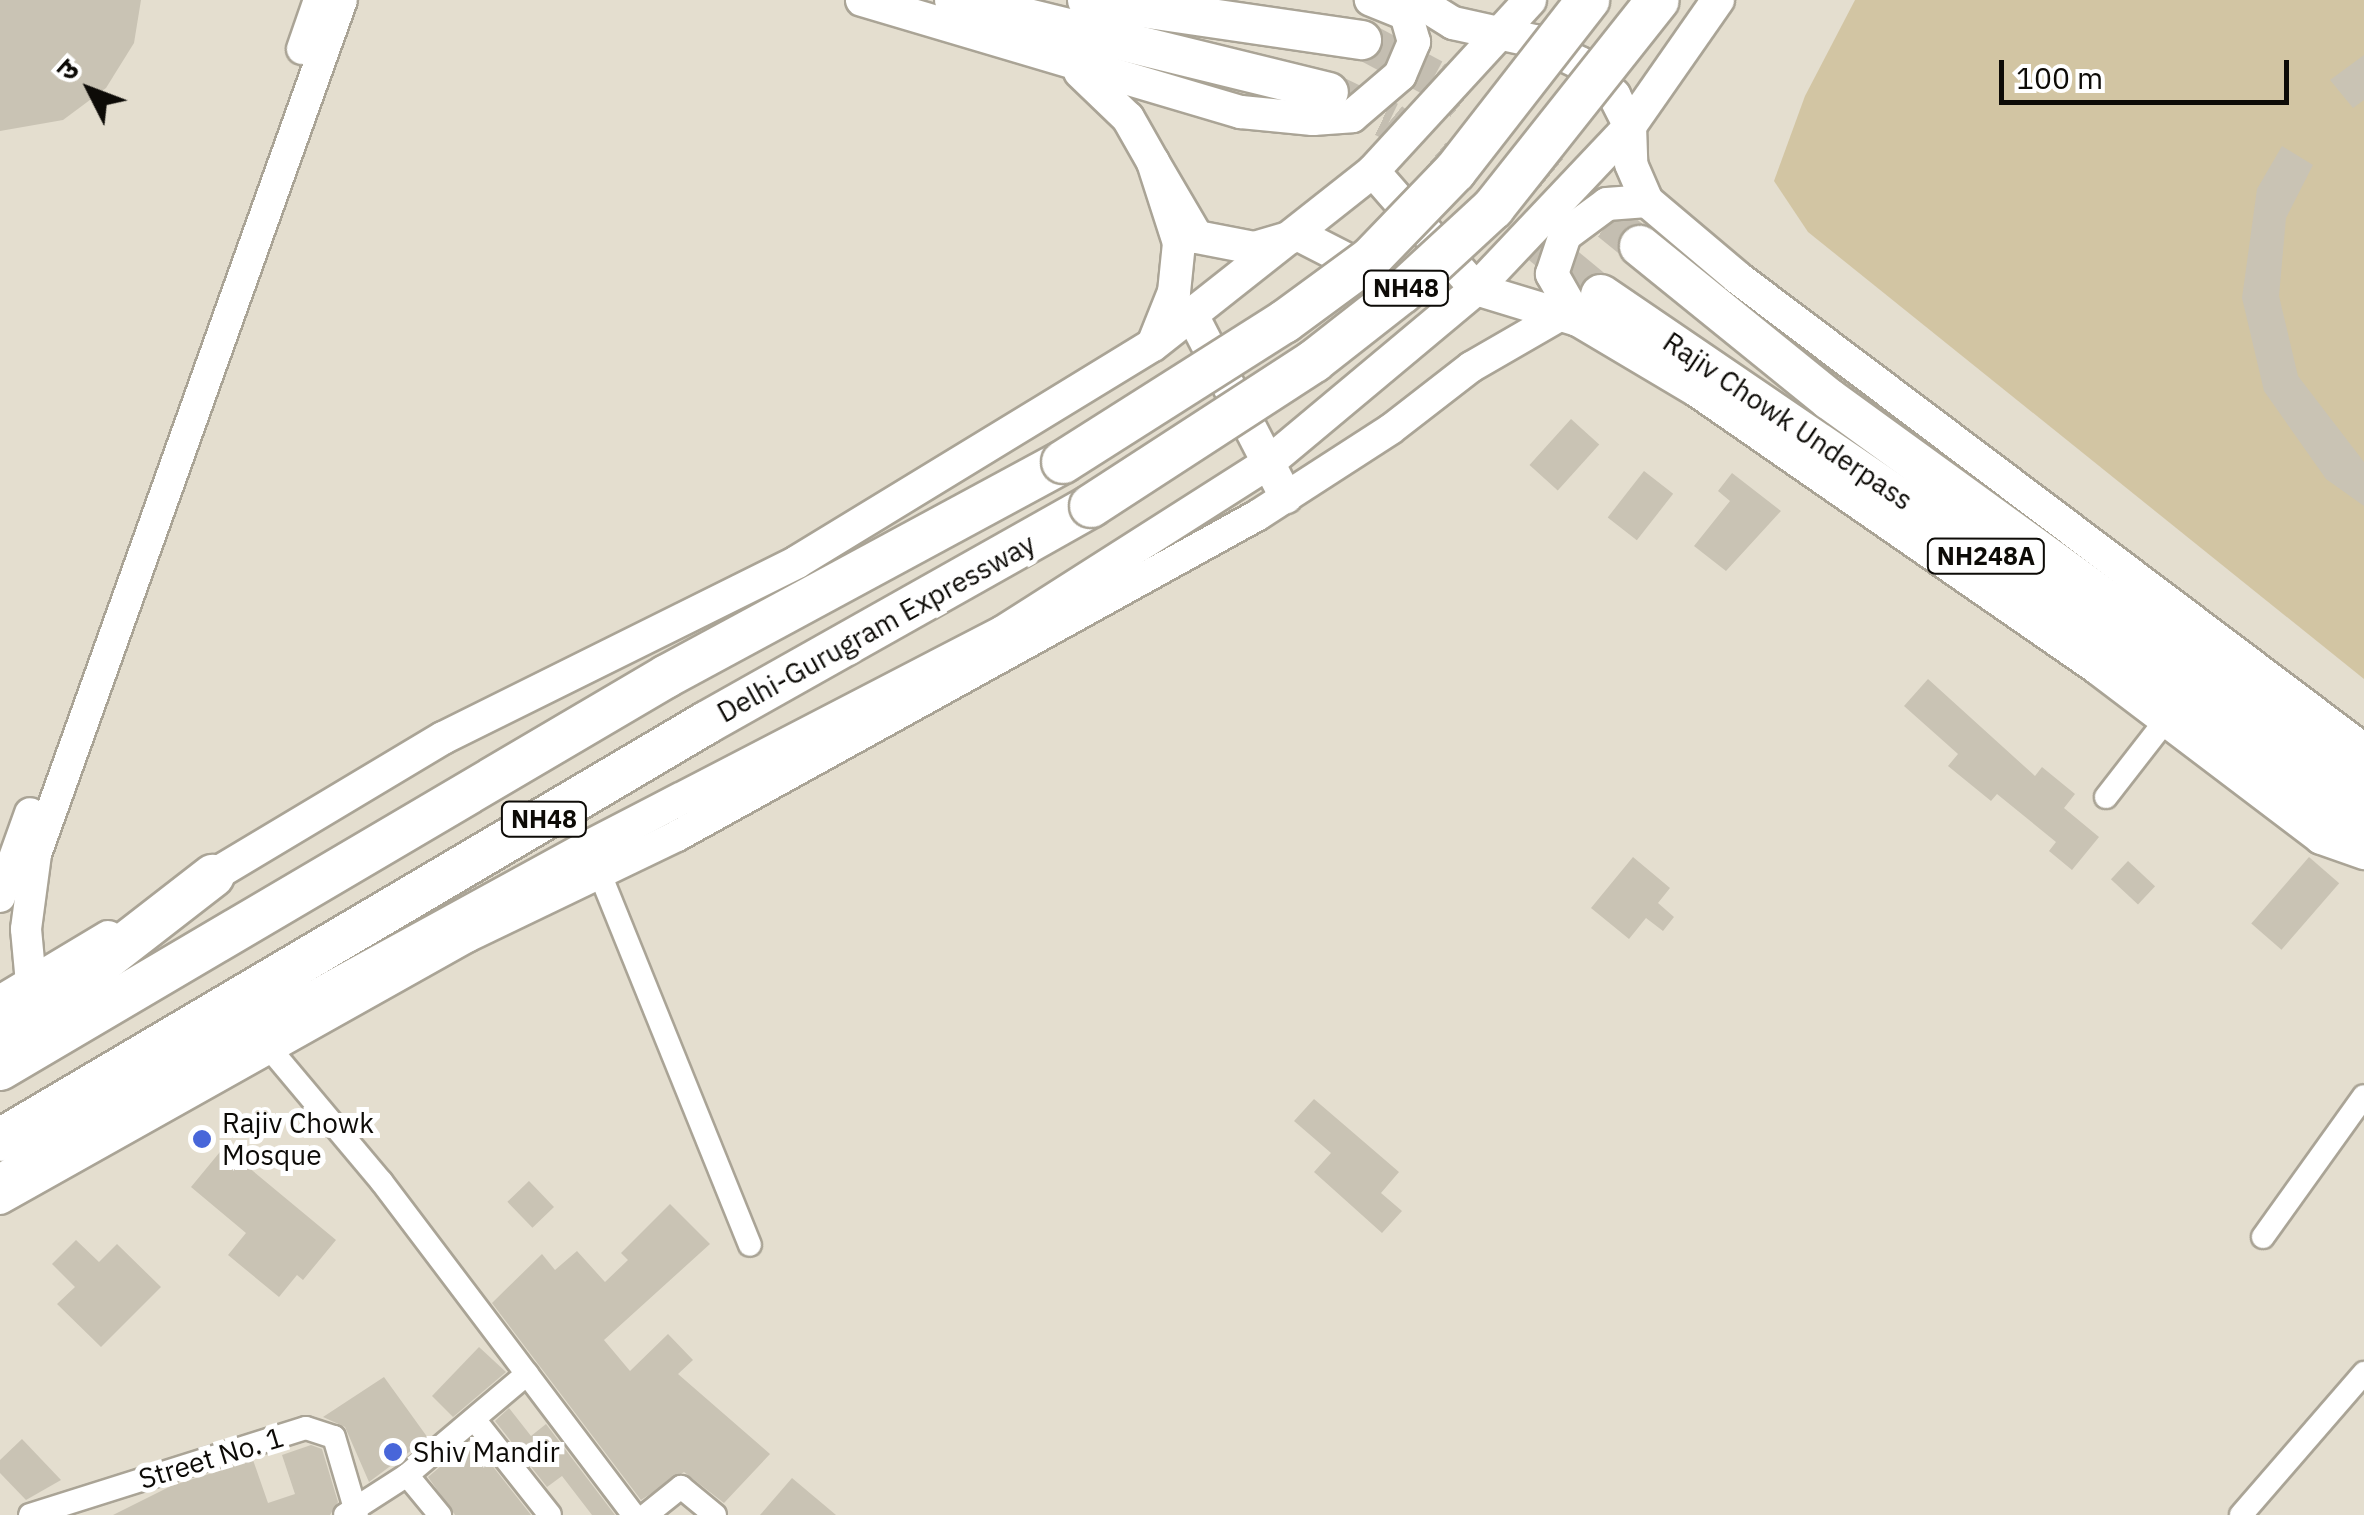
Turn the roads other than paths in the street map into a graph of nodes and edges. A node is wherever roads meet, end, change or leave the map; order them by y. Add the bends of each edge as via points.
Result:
1 (319, 0) edge
2 (342, 0) edge
3 (862, 0) edge
4 (954, 0) edge
5 (1087, 0) edge
6 (1371, 0) edge
7 (1416, 0) edge
8 (1530, 0) edge
9 (1588, 0) edge
10 (1658, 0) edge
11 (1718, 0) edge
12 (1500, 36) junction
13 (1362, 40) tunnel mouth
14 (1068, 64) junction
15 (1329, 92) tunnel mouth
16 (1630, 126) junction
17 (1152, 162) junction
18 (1373, 171) junction
19 (1647, 201) junction
20 (1299, 235) junction
21 (1640, 246) tunnel mouth
22 (1476, 288) junction
23 (1580, 310) junction
24 (1192, 315) junction
25 (1153, 345) junction
26 (1398, 351) junction
27 (1268, 463) junction
28 (1286, 497) junction
29 (2166, 720) junction
30 (2364, 750) edge
31 (2364, 787) edge
32 (2106, 797) dead end
33 (2364, 828) edge
34 (2364, 852) edge
35 (595, 860) junction
36 (213, 876) junction
37 (0, 897) edge
38 (31, 983) junction
39 (0, 1002) edge
40 (262, 1039) junction
41 (0, 1040) edge
42 (0, 1069) edge
43 (2364, 1096) edge
44 (0, 1140) edge
45 (0, 1181) edge
46 (0, 1200) edge
47 (2262, 1237) dead end
48 (750, 1245) dead end
49 (527, 1374) junction
50 (2364, 1374) edge
51 (474, 1418) junction
52 (407, 1475) junction
53 (352, 1514) edge
54 (30, 1515) edge
55 (440, 1515) edge
56 (550, 1515) edge
57 (634, 1515) edge
58 (646, 1515) edge
59 (715, 1515) edge
60 (2241, 1515) edge

1 - 37 street
2 - 38 street via 36,854 26,930
3 - 14 main road
4 - 15 main road
5 - 13 main road
6 - 14 main road via 1406,14 1414,42 1400,75 1352,116 1240,112
7 - 12 main road via 1453,23
8 - 12 main road
9 - 42 highway, Delhi-Gurugram Expressway / NH48, bridge via 1468,156 1371,258 1284,322 1064,462 667,676
10 - 44 highway, Delhi-Gurugram Expressway / NH48, bridge via 1493,208 1314,361 1091,506
11 - 16 main road
12 - 16 main road via 1536,41 1582,64 1614,95
12 - 18 main road
14 - 17 main road via 1100,85
16 - 19 main road via 1632,164
16 - 22 main road
17 - 20 main road via 1197,237 1254,248
17 - 25 main road via 1179,243 1174,292
18 - 20 main road
18 - 22 main road
19 - 23 main road via 1607,204 1565,234 1552,274
19 - 30 main road via 1738,278
20 - 24 main road
20 - 26 main road via 1354,263 1380,291 1395,316
21 - 31 highway, Rajiv Chowk Underpass / NH248A via 1829,399
22 - 23 main road
22 - 26 main road
23 - 28 street via 1471,367
23 - 29 main road
23 - 33 highway, Rajiv Chowk Underpass / NH248A via 2182,691
24 - 25 main road
24 - 27 main road
25 - 36 main road via 797,562 443,738
26 - 27 main road
27 - 28 main road
27 - 35 main road via 1003,632
28 - 35 street
29 - 32 street
29 - 34 main road via 2321,838
35 - 40 main road
35 - 48 street
36 - 38 main road
36 - 41 highway
38 - 39 main road
40 - 45 main road
40 - 46 street
40 - 49 street via 381,1181
43 - 47 street
49 - 51 street
49 - 57 street
50 - 60 street
51 - 52 street
51 - 56 street
52 - 53 street
52 - 55 street
53 - 54 street, Street No. 1 via 334,1437 306,1428
58 - 59 street via 680,1487

